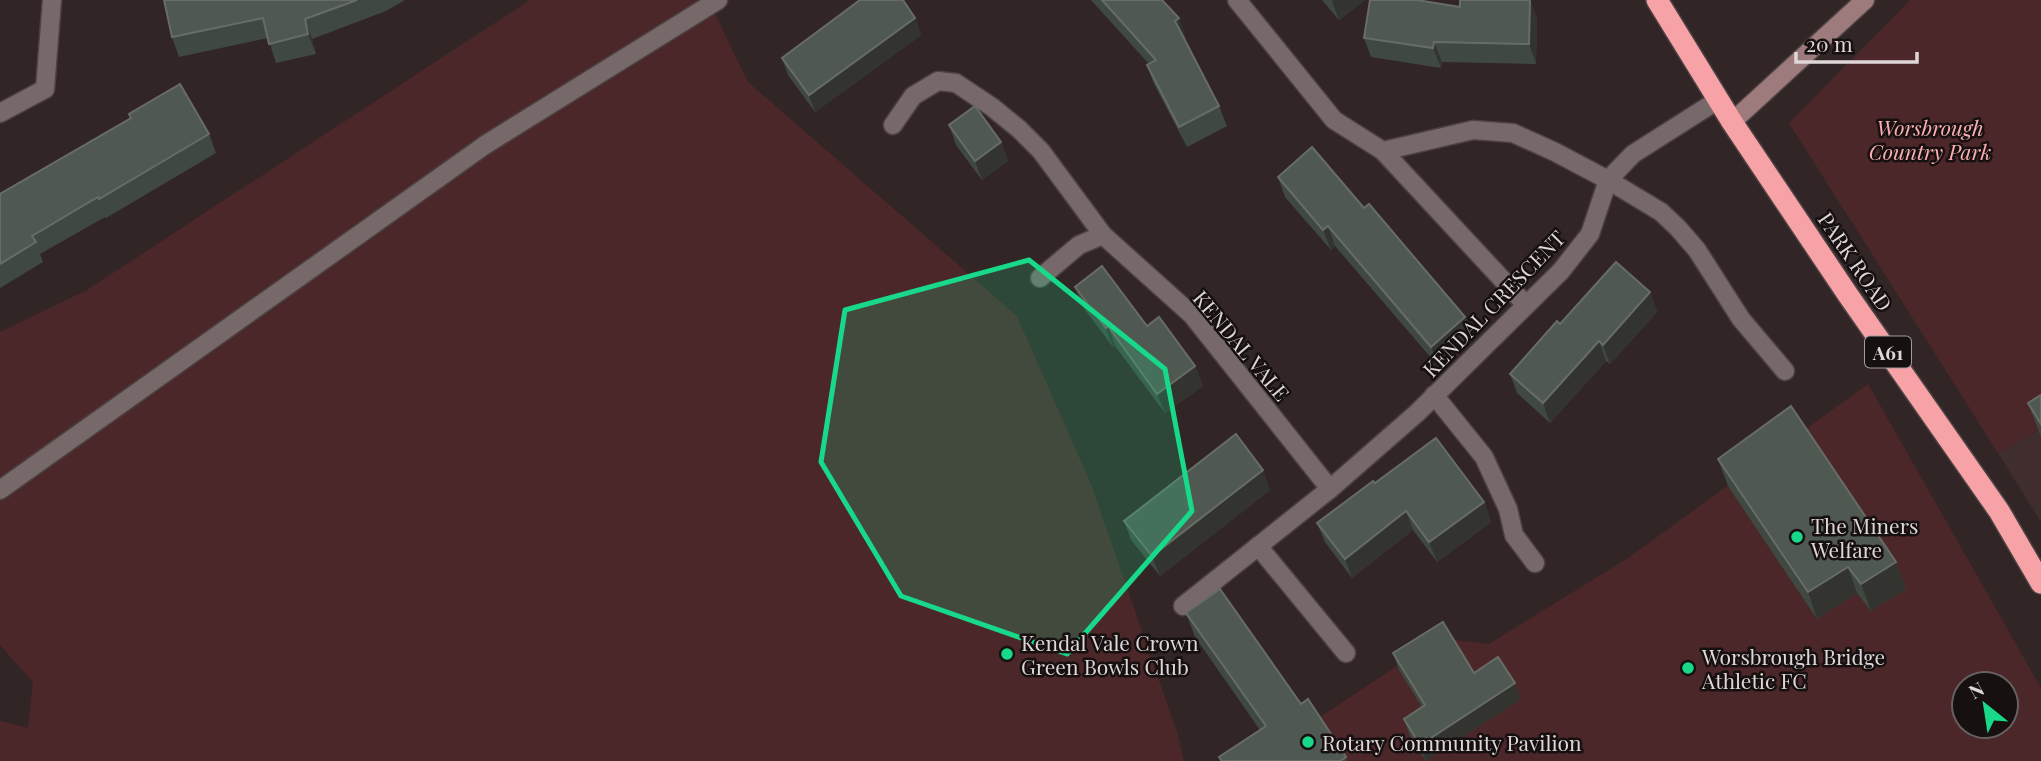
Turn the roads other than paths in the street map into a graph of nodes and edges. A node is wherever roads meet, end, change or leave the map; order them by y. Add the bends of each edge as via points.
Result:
1 (52, 0) edge
2 (718, 0) edge
3 (1237, 0) edge
4 (1657, 0) edge
5 (1865, 0) edge
6 (1718, 100) junction
7 (0, 113) edge
8 (1732, 121) junction
9 (893, 125) dead end
10 (1383, 151) junction
11 (1608, 180) junction
12 (1103, 235) junction
13 (1040, 278) dead end
14 (1527, 305) junction
15 (1785, 371) dead end
16 (1434, 395) junction
17 (1330, 489) junction
18 (0, 490) edge
19 (1258, 546) junction
20 (1535, 562) dead end
21 (2041, 583) edge
22 (1183, 606) dead end
23 (1346, 653) dead end

1 - 7 street via 45,89
2 - 18 street via 485,145
3 - 10 street via 1334,120
4 - 6 highway, PARK ROAD / A61
5 - 8 main road
6 - 8 highway, PARK ROAD / A61
6 - 11 street, KENDAL CRESCENT via 1633,155
8 - 21 highway, PARK ROAD / A61 via 1999,512
9 - 12 street, KENDAL VALE via 912,96 938,81 956,83 992,107 1041,151
10 - 11 street via 1473,130 1513,133
10 - 14 street
11 - 14 street, KENDAL CRESCENT via 1590,234
11 - 15 street via 1661,212 1678,228 1741,319
12 - 13 street via 1079,245
12 - 17 street, KENDAL VALE via 1192,315
14 - 16 street, KENDAL CRESCENT
16 - 17 street, KENDAL CRESCENT
16 - 20 street via 1484,457 1508,509 1514,535
17 - 19 street
19 - 22 street
19 - 23 street

